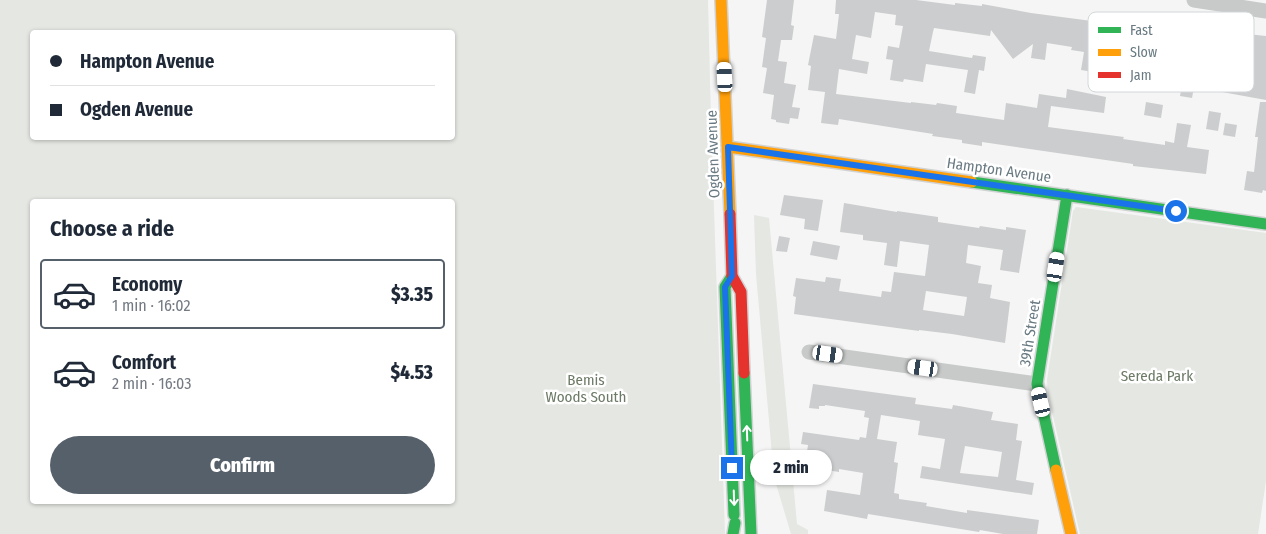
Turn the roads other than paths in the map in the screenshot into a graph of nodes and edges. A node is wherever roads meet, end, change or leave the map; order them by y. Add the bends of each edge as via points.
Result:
1 (721, 0) edge
2 (1194, 0) edge
3 (1266, 10) edge
4 (728, 147) junction
5 (1067, 195) junction
6 (1266, 224) edge
7 (732, 276) junction
8 (809, 352) dead end
9 (1037, 384) junction
10 (734, 530) edge
11 (751, 534) edge
12 (1071, 534) edge

1 - 4 street, Ogden Avenue
2 - 3 street
4 - 5 street, Hampton Avenue
4 - 7 street, Ogden Avenue
5 - 6 street, Hampton Avenue
5 - 9 street, 39th Street
7 -> 10 street, Ogden Avenue via 725,287
11 -> 7 street, Ogden Avenue via 741,292
8 - 9 street
9 - 12 street, 39th Street

